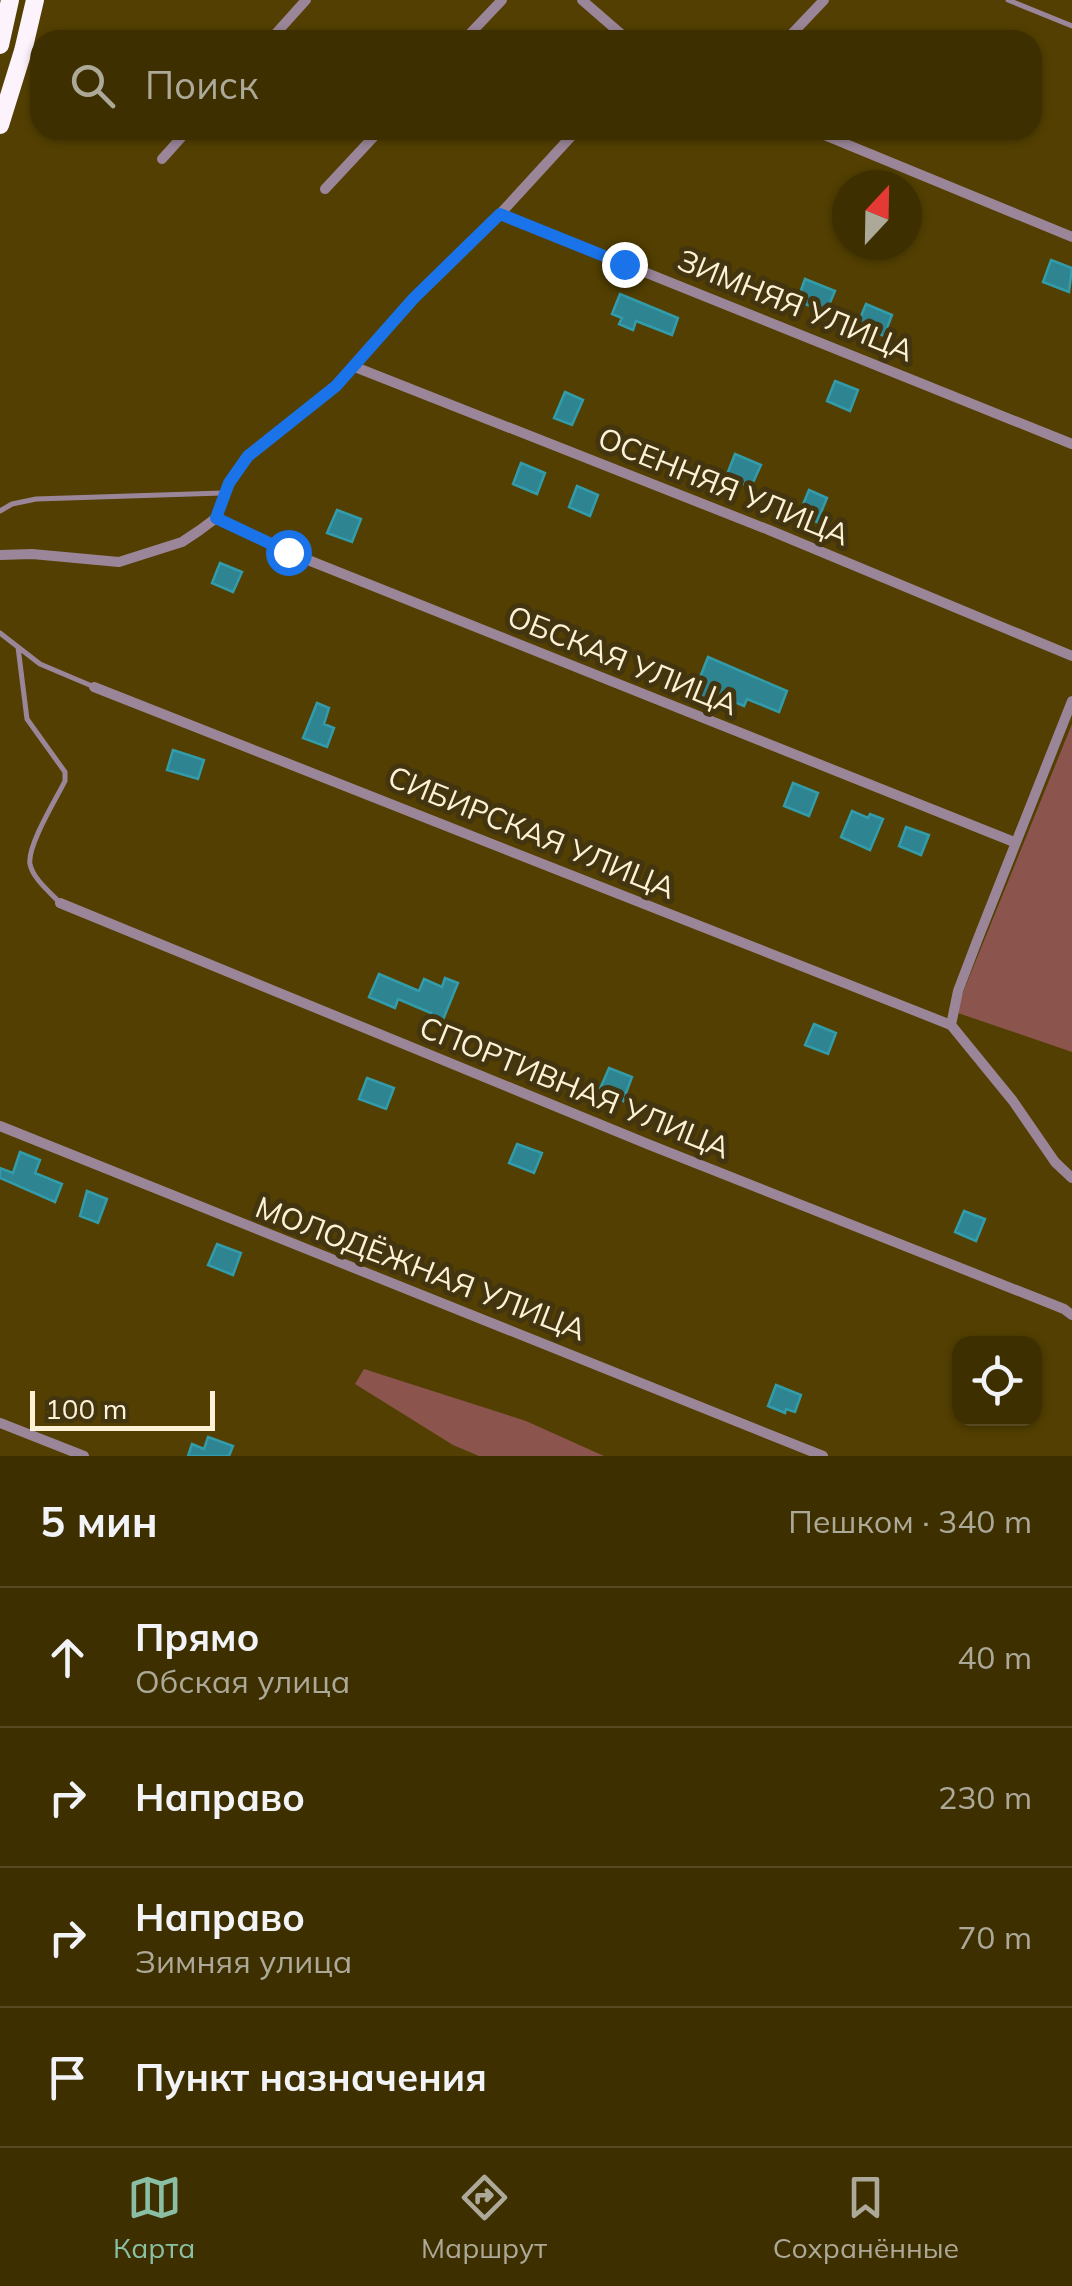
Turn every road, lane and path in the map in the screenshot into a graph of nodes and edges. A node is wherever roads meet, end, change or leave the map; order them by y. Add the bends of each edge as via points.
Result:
1 (10, 0) edge
2 (35, 0) edge
3 (306, 0) edge
4 (502, 0) edge
5 (582, 0) edge
6 (824, 0) edge
7 (1008, 0) edge
8 (1072, 26) edge
9 (279, 30) edge
10 (474, 30) edge
11 (616, 30) edge
12 (796, 30) edge
13 (0, 45) edge
14 (0, 126) edge
15 (179, 140) edge
16 (371, 140) edge
17 (568, 140) edge
18 (836, 140) edge
19 (162, 159) dead end
20 (325, 189) dead end
21 (500, 214) junction
22 (1072, 237) edge
23 (355, 367) junction
24 (1072, 444) edge
25 (225, 493) junction
26 (0, 511) edge
27 (216, 518) junction
28 (0, 555) edge
29 (0, 633) edge
30 (18, 647) junction
31 (1072, 656) edge
32 (94, 686) joint
33 (1072, 701) edge
34 (1014, 842) junction
35 (60, 903) joint
36 (952, 1025) junction
37 (0, 1126) edge
38 (1072, 1178) edge
39 (1072, 1316) edge
40 (0, 1423) edge
41 (84, 1456) edge
42 (823, 1456) edge

1 - 13 highway
2 - 14 highway
3 - 9 street
4 - 10 street
5 - 11 street
6 - 12 street
7 - 8 lane
15 - 19 street
16 - 20 street
17 - 21 street
18 - 22 street
21 - 23 street
21 - 24 street, ЗИМНЯЯ УЛИЦА
23 - 25 street via 248,456
23 - 31 street, ОСЕННЯЯ УЛИЦА
25 - 26 lane via 36,499
25 - 27 street
27 - 28 street via 182,542 119,562
27 - 34 street, ОБСКАЯ УЛИЦА
29 - 30 lane
30 - 32 lane via 40,664
30 - 35 lane via 27,718 65,772 29,862
32 - 36 street, СИБИРСКАЯ УЛИЦА
33 - 34 street
34 - 36 street via 958,991
35 - 39 street, СПОРТИВНАЯ УЛИЦА
36 - 38 street
37 - 42 street, МОЛОДЁЖНАЯ УЛИЦА
40 - 41 street

